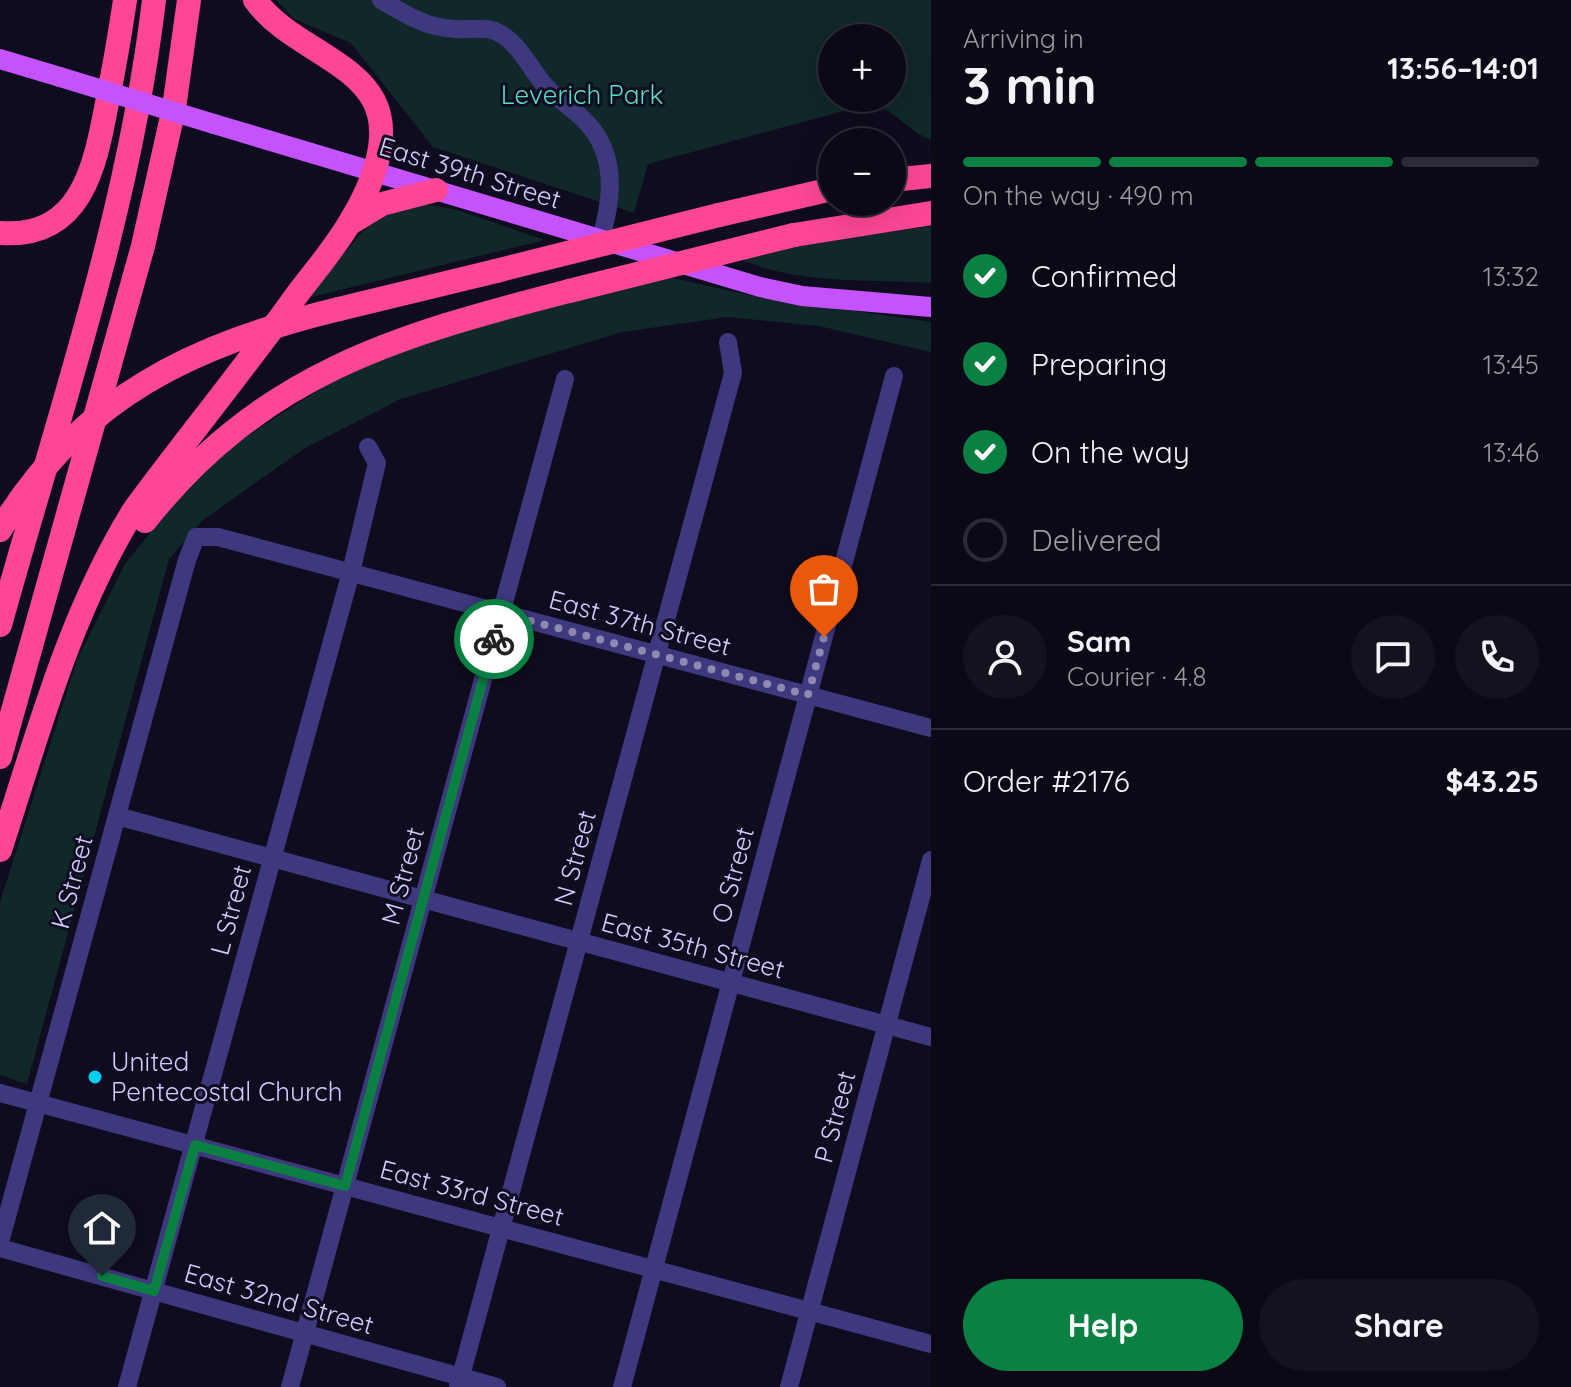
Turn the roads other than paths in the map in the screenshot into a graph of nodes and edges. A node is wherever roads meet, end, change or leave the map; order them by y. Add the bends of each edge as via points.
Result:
1 (125, 0) edge
2 (154, 0) edge
3 (189, 0) edge
4 (255, 0) edge
5 (381, 0) edge
6 (0, 59) edge
7 (372, 171) junction
8 (931, 176) edge
9 (906, 179) edge
10 (436, 190) junction
11 (818, 192) edge
12 (931, 213) edge
13 (350, 224) junction
14 (0, 233) edge
15 (600, 240) junction
16 (931, 307) edge
17 (728, 342) dead end
18 (894, 376) dead end
19 (565, 379) dead end
20 (368, 447) dead end
21 (0, 530) edge
22 (196, 537) joint
23 (351, 572) junction
24 (501, 613) junction
25 (0, 625) edge
26 (657, 654) junction
27 (61, 664) junction
28 (808, 695) junction
29 (931, 728) edge
30 (0, 757) edge
31 (117, 816) junction
32 (0, 850) edge
33 (272, 858) junction
34 (931, 860) edge
35 (423, 899) junction
36 (579, 941) junction
37 (731, 984) junction
38 (887, 1025) junction
39 (931, 1037) edge
40 (0, 1093) edge
41 (38, 1103) junction
42 (195, 1145) junction
43 (345, 1186) junction
44 (501, 1228) junction
45 (0, 1245) edge
46 (654, 1270) junction
47 (154, 1291) junction
48 (809, 1311) junction
49 (305, 1333) junction
50 (931, 1344) edge
51 (459, 1382) edge
52 (127, 1387) edge
53 (290, 1387) edge
54 (497, 1387) edge
55 (622, 1387) edge
56 (789, 1387) edge

1 - 14 highway via 103,123 82,193 44,227
2 - 25 highway via 141,99 115,212
3 - 30 highway via 174,108 143,246
4 - 7 highway via 289,35 344,69 373,100 382,131
5 - 15 street via 434,26 498,32 552,94 586,121 603,149 612,187
6 - 7 main road, East 39th Street, bridge
7 - 10 main road, East 39th Street
7 - 13 highway
8 - 9 highway
10 - 13 highway via 382,204
10 - 15 main road, East 39th Street
11 - 21 highway, bridge via 281,323 202,351 114,403 36,479
12 - 27 highway, bridge via 794,235 424,330 372,348 284,393 178,481 120,552
13 - 27 highway via 134,510 85,598
15 - 16 main road, East 39th Street via 787,293
17 - 26 street, N Street via 733,373
18 - 28 street, O Street
19 - 24 street, M Street
20 - 23 street, L Street via 377,463
22 - 23 street, East 37th Street via 218,537
22 - 31 street, K Street
23 - 24 street, East 37th Street
23 - 33 street, L Street
24 - 26 street, East 37th Street
24 - 35 street, M Street
26 - 28 street, East 37th Street
26 - 36 street, N Street
27 - 32 highway
28 - 29 street, East 37th Street
28 - 37 street, O Street
31 - 33 street, East 35th Street
31 - 41 street, K Street
33 - 35 street, East 35th Street
33 - 42 street, L Street
34 - 38 street, P Street
35 - 36 street, East 35th Street
35 - 43 street, M Street
36 - 37 street, East 35th Street
36 - 44 street, N Street
37 - 38 street, East 35th Street
37 - 46 street, O Street
38 - 39 street, East 35th Street
38 - 48 street, P Street
40 - 41 street, East 33rd Street
41 - 42 street, East 33rd Street
41 - 45 street, K Street
42 - 43 street, East 33rd Street
42 - 47 street, L Street
43 - 44 street, East 33rd Street
43 - 49 street, M Street
44 - 46 street, East 33rd Street
44 - 51 street, N Street
45 - 47 street, East 32nd Street
46 - 48 street, East 33rd Street
46 - 55 street, O Street
47 - 49 street, East 32nd Street
47 - 52 street, L Street
48 - 50 street, East 33rd Street
48 - 56 street, P Street
49 - 51 street, East 32nd Street
49 - 53 street, M Street
51 - 54 street, East 32nd Street

